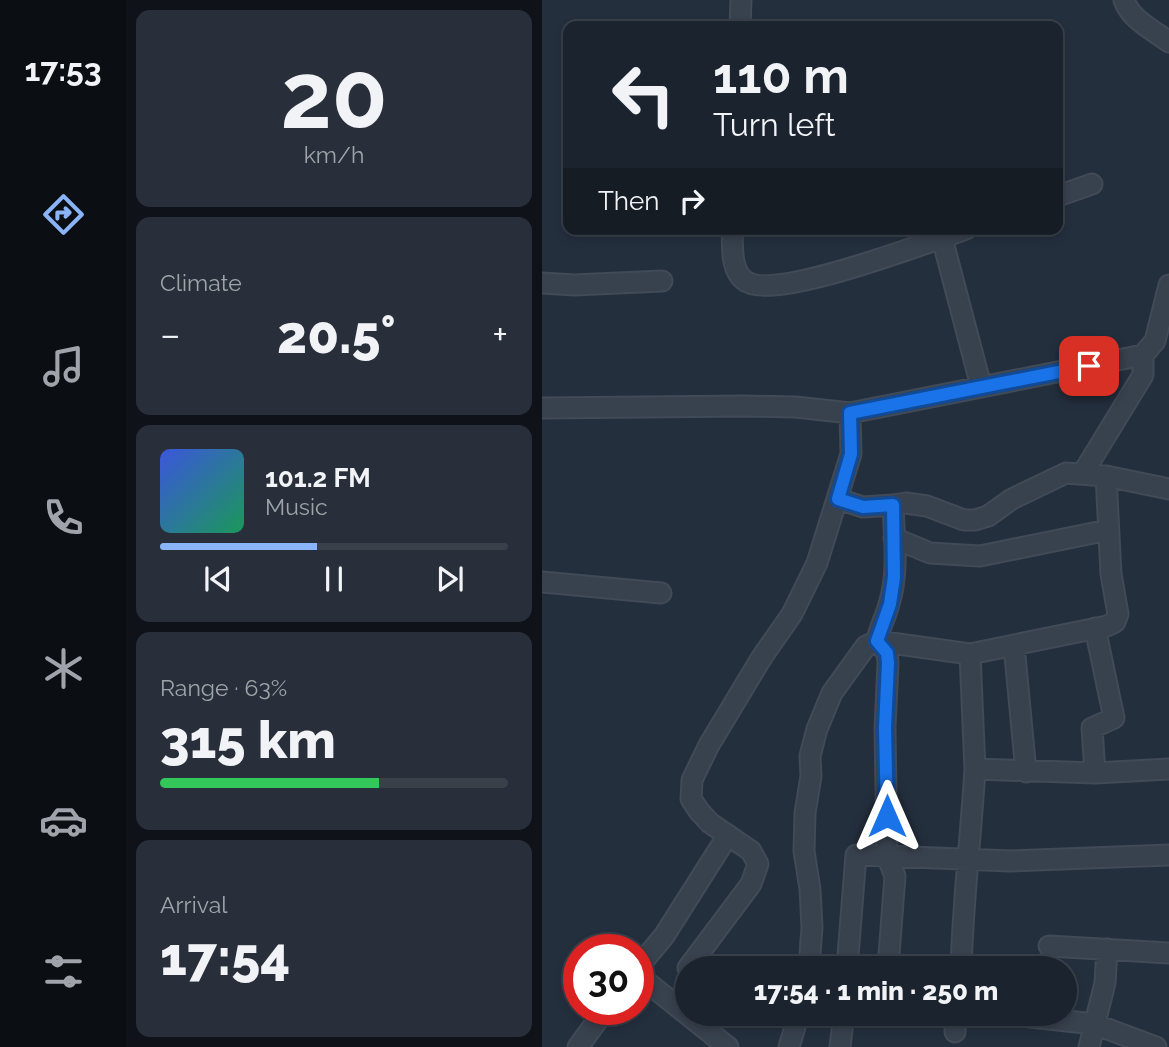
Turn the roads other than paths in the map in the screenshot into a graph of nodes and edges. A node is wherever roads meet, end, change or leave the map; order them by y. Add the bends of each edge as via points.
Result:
1 (740, 0) edge
2 (1124, 0) edge
3 (740, 21) edge
4 (1168, 42) edge
5 (1092, 184) dead end
6 (1063, 194) edge
7 (732, 235) edge
8 (950, 235) edge
9 (942, 238) junction
10 (662, 281) dead end
11 (542, 283) edge
12 (1167, 298) edge
13 (1143, 355) junction
14 (981, 386) junction
15 (542, 408) edge
16 (850, 413) junction
17 (1083, 473) junction
18 (1106, 477) junction
19 (1168, 489) edge
20 (838, 499) junction
21 (893, 505) junction
22 (1108, 530) junction
23 (894, 538) junction
24 (542, 582) edge
25 (661, 593) dead end
26 (1095, 628) junction
27 (877, 641) junction
28 (1014, 645) junction
29 (970, 653) junction
30 (975, 769) junction
31 (1168, 769) edge
32 (1026, 772) junction
33 (1095, 773) junction
34 (728, 835) junction
35 (1168, 855) edge
36 (887, 856) junction
37 (970, 859) junction
38 (1050, 946) dead end
39 (654, 948) edge
40 (1107, 949) junction
41 (1168, 953) edge
42 (698, 956) edge
43 (810, 956) edge
44 (848, 956) edge
45 (889, 956) edge
46 (961, 956) edge
47 (675, 986) edge
48 (654, 987) edge
49 (667, 997) junction
50 (1077, 1022) edge
51 (1094, 1024) junction
52 (594, 1025) edge
53 (795, 1026) edge
54 (843, 1026) edge
55 (578, 1047) edge
56 (728, 1047) edge
57 (789, 1047) edge
58 (841, 1047) edge
59 (1089, 1047) edge
60 (1156, 1047) edge

1 - 3 street
2 - 4 street via 1134,16
5 - 6 street
7 - 9 street via 738,275 746,283 766,286 802,282
8 - 9 street
9 - 14 street
10 - 11 street
12 - 13 street via 1155,341
13 - 14 street
13 - 17 street via 1143,375
14 - 16 street
15 - 16 street via 744,406
16 - 20 street via 851,454
17 - 18 street
17 - 21 street via 1066,472 975,520 927,506
18 - 19 street
18 - 22 street
20 - 21 street via 863,507
20 - 34 street via 817,563 792,614 762,657 692,780 691,799 710,823
21 - 23 street
22 - 23 street via 980,556 930,553
22 - 26 street via 1118,614 1115,622
23 - 27 street via 890,604
24 - 25 street
26 - 28 street
26 - 33 street via 1114,718 1093,728
27 - 29 street
27 - 36 street via 887,653 888,663
27 - 43 street via 866,646 832,693 810,756 804,851 810,889
28 - 29 street
28 - 32 street
29 - 30 street
30 - 32 street
30 - 37 street
31 - 33 street
32 - 33 street
34 - 39 street
34 - 42 street via 751,851 758,864 751,884
35 - 37 street
36 - 37 street
36 - 44 street via 856,855
36 - 45 street via 895,876
37 - 46 street
38 - 40 street
40 - 41 street
40 - 51 street via 1105,983
47 - 49 street
48 - 49 street
49 - 56 street
50 - 51 street
51 - 59 street
51 - 60 street
52 - 55 street
53 - 57 street
54 - 58 street

